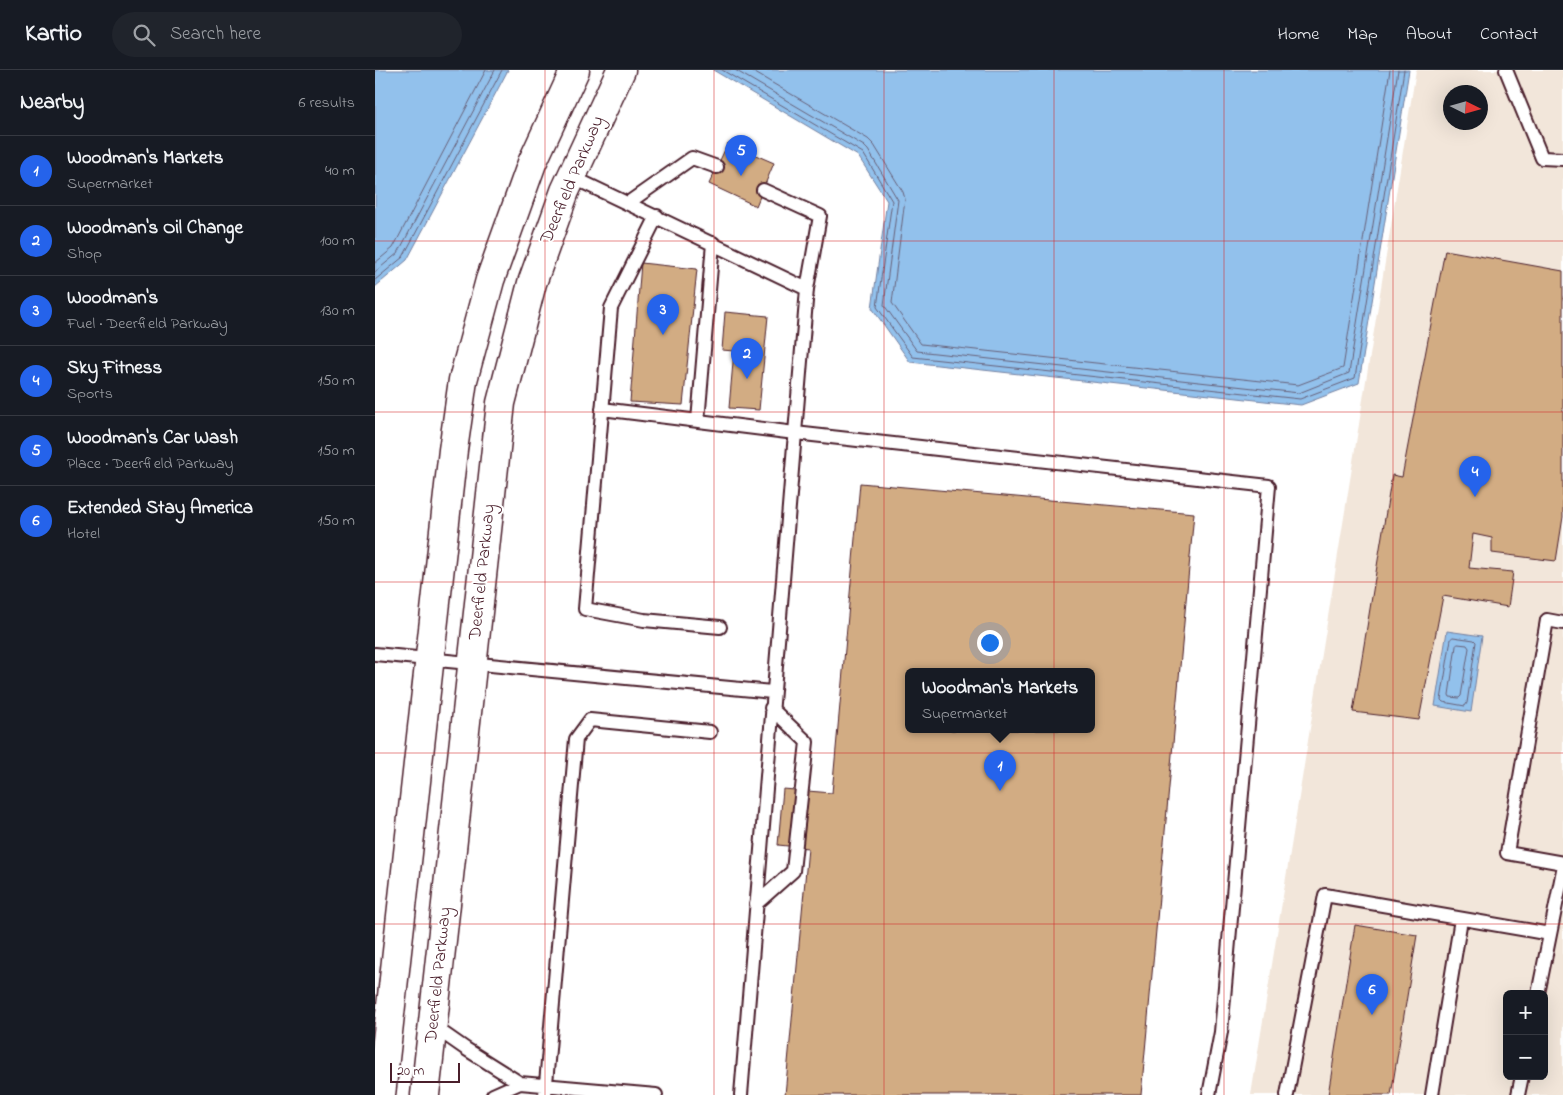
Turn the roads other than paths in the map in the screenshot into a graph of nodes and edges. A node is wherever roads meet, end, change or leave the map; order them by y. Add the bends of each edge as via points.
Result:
1 (575, 70) edge
2 (621, 70) edge
3 (1506, 70) edge
4 (1563, 160) edge
5 (717, 167) dead end
6 (572, 177) junction
7 (763, 190) dead end
8 (628, 203) junction
9 (657, 216) junction
10 (713, 243) junction
11 (807, 289) junction
12 (602, 410) junction
13 (698, 421) junction
14 (795, 433) junction
15 (1563, 623) edge
16 (719, 627) dead end
17 (375, 654) edge
18 (431, 659) junction
19 (473, 663) junction
20 (772, 692) junction
21 (771, 708) junction
22 (709, 732) dead end
23 (1563, 863) edge
24 (1563, 870) edge
25 (756, 904) junction
26 (1461, 919) junction
27 (1550, 934) junction
28 (1540, 990) edge
29 (433, 1026) junction
30 (1521, 1080) edge
31 (520, 1083) junction
32 (545, 1090) edge
33 (381, 1095) edge
34 (425, 1095) edge
35 (493, 1095) edge
36 (656, 1095) edge
37 (741, 1095) edge
38 (1209, 1095) edge
39 (1287, 1095) edge
40 (1432, 1095) edge
41 (1518, 1095) edge

1 - 18 main road via 532,163 496,262 463,380
2 - 6 main road, Deerfield Parkway
3 - 4 lane via 1541,158
5 - 8 lane via 692,158
6 - 8 lane
6 - 19 main road, Deerfield Parkway via 532,283 501,403
7 - 11 lane via 820,216
8 - 9 lane
9 - 10 lane
9 - 12 lane via 611,308
10 - 11 lane
10 - 13 lane
11 - 14 lane
12 - 13 lane
12 - 16 lane via 585,609 645,620
13 - 14 lane
14 - 20 lane
14 - 38 lane via 1269,486 1221,1032
15 - 23 lane via 1547,620 1507,853
17 - 18 lane
18 - 19 lane
18 - 33 main road
19 - 20 lane
19 - 29 main road, Deerfield Parkway
20 - 21 lane
21 - 25 lane
21 - 25 lane via 807,742 793,871
22 - 32 lane via 590,720 576,739
24 - 27 lane
25 - 37 lane
26 - 27 lane
26 - 39 lane via 1325,895
26 - 40 lane
27 - 28 lane
29 - 31 lane
29 - 34 main road, Deerfield Parkway
30 - 41 lane
31 - 32 lane
31 - 35 lane
32 - 36 lane

